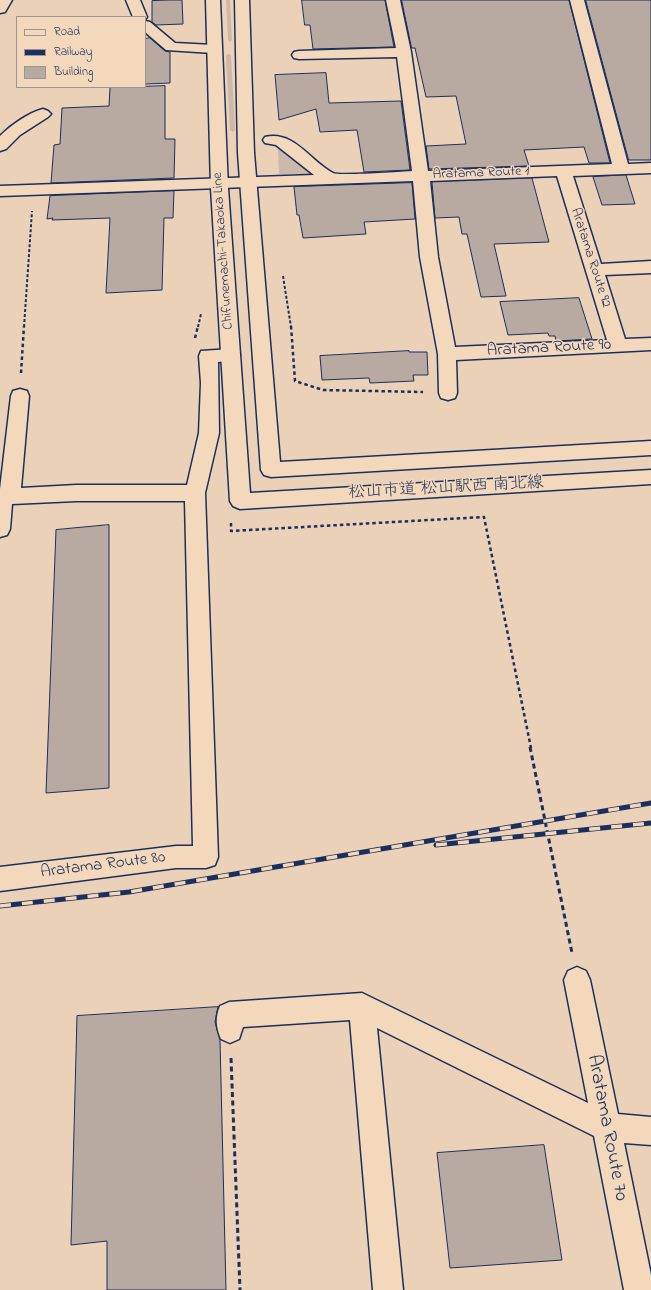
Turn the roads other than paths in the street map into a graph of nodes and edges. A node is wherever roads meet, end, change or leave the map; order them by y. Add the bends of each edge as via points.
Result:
1 (5, 0) edge
2 (133, 0) edge
3 (213, 0) edge
4 (242, 0) edge
5 (393, 0) edge
6 (577, 0) edge
7 (0, 9) edge
8 (140, 16) edge
9 (146, 26) edge
10 (243, 47) junction
11 (213, 49) junction
12 (404, 52) junction
13 (299, 55) dead end
14 (43, 114) dead end
15 (271, 140) dead end
16 (0, 146) edge
17 (651, 168) edge
18 (621, 169) junction
19 (563, 171) junction
20 (421, 175) junction
21 (331, 180) junction
22 (248, 182) junction
23 (218, 184) junction
24 (0, 191) edge
25 (651, 267) edge
26 (594, 270) junction
27 (651, 344) edge
28 (618, 345) junction
29 (447, 354) junction
30 (226, 355) junction
31 (448, 393) road end
32 (20, 396) road end
33 (651, 448) edge
34 (271, 470) joint
35 (651, 477) edge
36 (194, 493) junction
37 (4, 497) edge
38 (235, 508) joint
39 (0, 529) edge
40 (0, 879) edge
41 (577, 980) road end
42 (356, 1007) junction
43 (230, 1022) road end
44 (606, 1127) junction
45 (651, 1131) edge
46 (637, 1283) edge
47 (388, 1290) edge

1 - 7 street
2 - 8 street
3 - 11 street, Chifunemachi-Takaoka Line
4 - 10 street, Chifunemachi-Takaoka Line
5 - 12 street
6 - 18 street
9 - 11 street via 171,47
10 - 11 street
10 - 22 street, Chifunemachi-Takaoka Line
11 - 23 street, Chifunemachi-Takaoka Line
12 - 13 street
12 - 20 street
14 - 16 street via 21,126
15 - 21 street via 280,140
17 - 18 street, Aratama Route 1
18 - 19 street, Aratama Route 1
19 - 20 street, Aratama Route 1
19 - 26 street, Aratama Route 92
20 - 21 street
20 - 29 street, Aratama Route 1 via 429,257
21 - 22 street
22 - 23 street
22 - 34 street, Chifunemachi-Takaoka Line
23 - 24 street
23 - 30 street, Chifunemachi-Takaoka Line
25 - 26 street
26 - 28 street, Aratama Route 92
27 - 28 street, Aratama Route 90
28 - 29 street, Aratama Route 90
29 - 31 street, Aratama Route 1
30 - 36 street via 208,356 209,433
30 - 38 street, Chifunemachi-Takaoka Line
32 - 37 street
33 - 34 street, 松山市道 松山駅西 南北線
35 - 38 street, 松山市道 松山駅西 南北線
36 - 37 street
36 - 40 street, Aratama Route 80 via 206,857 176,857
37 - 39 street
41 - 44 street, Aratama Route 70
42 - 43 street
42 - 44 street
42 - 47 street
44 - 45 street
44 - 46 street, Aratama Route 70

